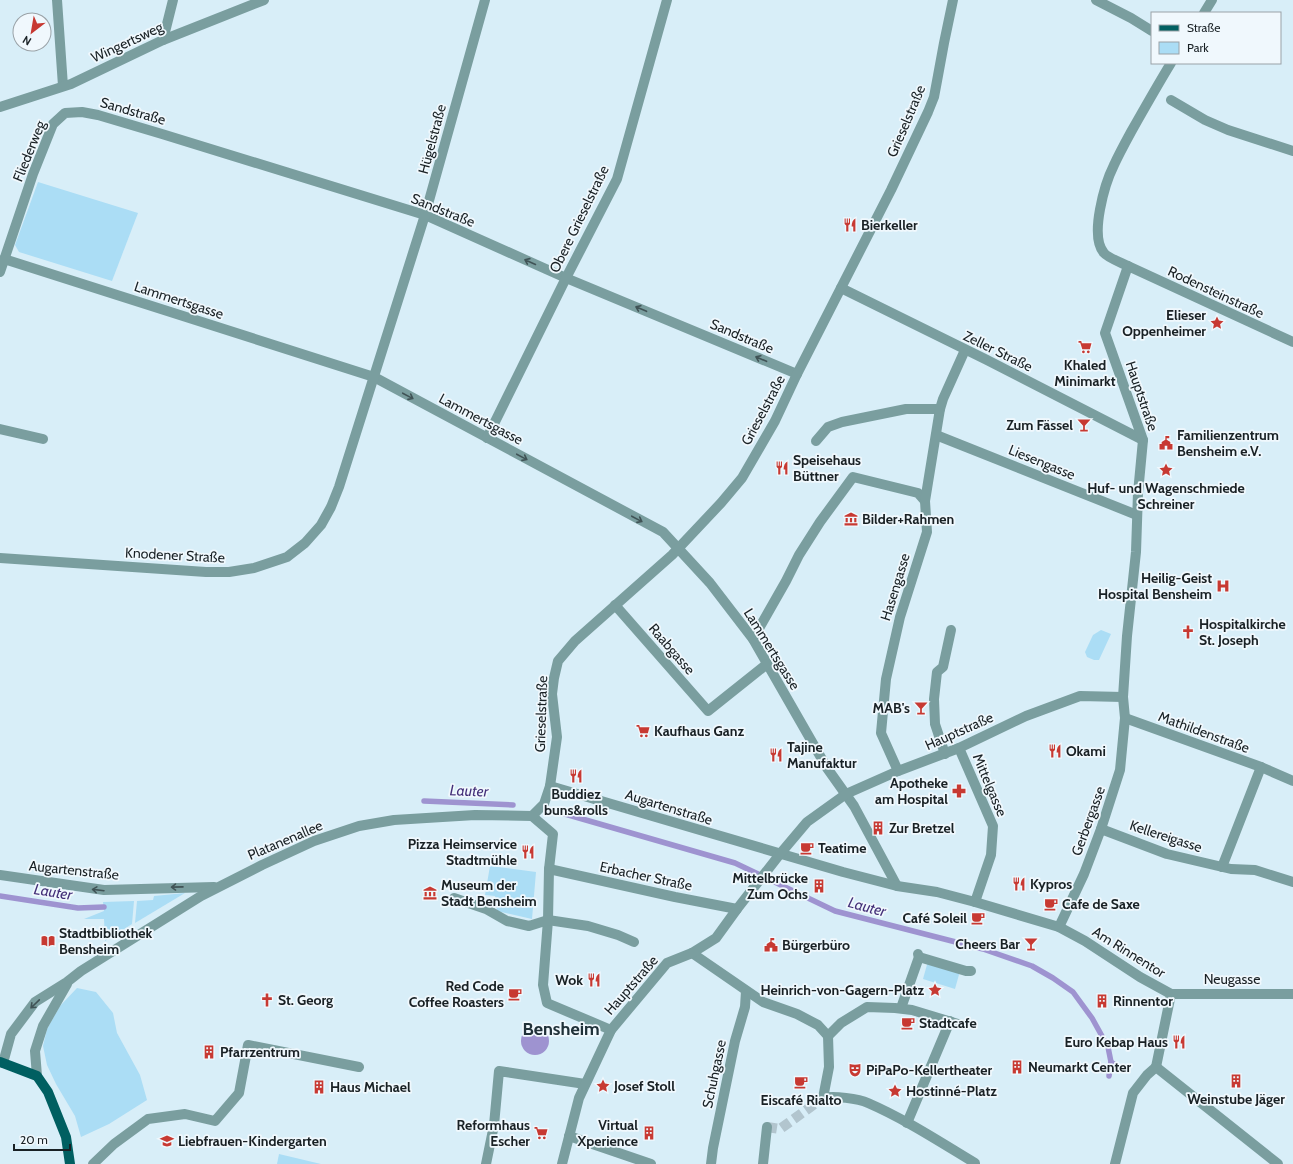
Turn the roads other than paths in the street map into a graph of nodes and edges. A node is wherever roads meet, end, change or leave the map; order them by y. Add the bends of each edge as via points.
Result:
1 (57, 0) edge
2 (173, 0) edge
3 (264, 0) edge
4 (485, 0) edge
5 (667, 0) edge
6 (953, 0) edge
7 (1096, 0) edge
8 (1212, 0) edge
9 (1205, 12) edge
10 (1151, 30) edge
11 (163, 40) junction
12 (1170, 64) edge
13 (63, 86) junction
14 (1171, 100) dead end
15 (0, 107) edge
16 (65, 113) joint
17 (1293, 151) edge
18 (425, 216) junction
19 (4, 260) junction
20 (1128, 266) junction
21 (0, 272) edge
22 (566, 278) junction
23 (841, 288) junction
24 (1293, 342) edge
25 (965, 350) junction
26 (797, 374) junction
27 (374, 377) junction
28 (940, 409) junction
29 (0, 429) edge
30 (936, 435) junction
31 (487, 438) junction
32 (43, 439) dead end
33 (816, 440) dead end
34 (1143, 440) junction
35 (925, 501) junction
36 (1137, 516) junction
37 (678, 548) junction
38 (0, 558) edge
39 (615, 605) junction
40 (951, 630) dead end
41 (753, 639) junction
42 (766, 664) junction
43 (1123, 697) junction
44 (1125, 718) junction
45 (959, 748) junction
46 (944, 754) junction
47 (1261, 767) junction
48 (898, 771) junction
49 (1293, 781) edge
50 (550, 786) junction
51 (846, 794) junction
52 (532, 816) junction
53 (1101, 829) junction
54 (780, 854) junction
55 (1222, 867) junction
56 (549, 869) junction
57 (0, 875) edge
58 (1293, 882) edge
59 (898, 886) junction
60 (216, 887) junction
61 (454, 898) dead end
62 (975, 902) junction
63 (737, 909) junction
64 (548, 920) junction
65 (1059, 928) junction
66 (634, 942) dead end
67 (692, 953) junction
68 (971, 971) dead end
69 (68, 982) junction
70 (1292, 990) edge
71 (746, 991) junction
72 (1171, 994) junction
73 (898, 1008) junction
74 (610, 1030) junction
75 (828, 1036) junction
76 (2, 1062) edge
77 (359, 1067) dead end
78 (1156, 1067) junction
79 (36, 1076) junction
80 (585, 1084) junction
81 (907, 1123) junction
82 (767, 1127) dead end
83 (569, 1136) junction
84 (70, 1164) edge
85 (93, 1164) edge
86 (486, 1164) edge
87 (562, 1164) edge
88 (651, 1164) edge
89 (712, 1164) edge
90 (763, 1164) edge
91 (975, 1164) edge
92 (1114, 1164) edge
93 (1278, 1164) edge

1 - 13 street
2 - 11 street
3 - 11 street, Wingertsweg
4 - 18 street, Hügelstraße
5 - 22 street, Obere Grieselstraße via 617,178
6 - 23 street, Grieselstraße via 932,102
7 - 10 street
8 - 9 street
11 - 13 street, Wingertsweg
12 - 20 street, Rodensteinstraße via 1114,165 1100,213 1097,234 1104,254
13 - 15 street, Wingertsweg
14 - 17 street via 1228,130
16 - 18 street, Sandstraße via 82,112 98,115
16 - 19 street, Fliederweg via 52,124
22 -> 18 street, Sandstraße
18 - 27 street, Hügelstraße
19 - 21 street, Fliederweg
19 - 27 street, Lammertsgasse
20 - 24 street, Rodensteinstraße
20 - 34 street, Hauptstraße via 1105,333
26 -> 22 street, Sandstraße
22 - 31 street, Obere Grieselstraße
23 - 25 street, Zeller Straße
23 - 26 street, Grieselstraße
25 - 28 street, Hasengasse
25 - 34 street, Zeller Straße
26 - 37 street, Grieselstraße via 775,421 742,478
27 -> 31 street, Lammertsgasse
27 - 38 street, Knodener Straße via 331,507 314,534 287,557 254,568 229,572
28 - 30 street, Hasengasse
28 - 33 street via 906,409 842,422 828,427
29 - 32 street
30 - 35 street, Hasengasse
30 - 36 street, Liesengasse
31 -> 37 street, Lammertsgasse via 663,532
34 - 36 street, Hauptstraße
35 - 41 street via 918,493 853,477 798,555
35 - 48 street, Hasengasse via 927,532 900,617 886,679 881,733
36 - 43 street, Hauptstraße
37 - 39 street, Grieselstraße
37 - 41 street, Lammertsgasse via 710,583
39 - 42 street, Raabgasse via 708,711
39 - 50 street, Grieselstraße via 575,641 558,661 552,694 556,737
40 - 46 street via 943,667 937,672 934,699 935,724
41 - 42 street, Lammertsgasse
42 - 51 street, Lammertsgasse via 827,768
43 - 44 street
43 - 45 street, Hauptstraße via 1080,696 1026,716
44 - 47 street, Mathildenstraße
44 - 53 street, Gerbergasse via 1120,770
45 - 46 street, Hauptstraße
45 - 62 street, Mittelgasse via 993,826 990,855
46 - 48 street, Hauptstraße
47 - 49 street, Mathildenstraße
47 - 55 street
48 - 51 street, Hauptstraße
50 - 52 street via 544,804
50 - 54 street, Augartenstraße
51 - 54 street, Hauptstraße via 807,822
51 - 59 street
52 - 56 street via 553,834
52 - 60 street, Platanenallee via 475,815 421,818 359,826 305,844
53 - 55 street, Kellereigasse via 1167,854
53 - 65 street, Gerbergasse
54 - 59 street, Am Rinnentor
54 - 63 street, Hauptstraße
55 - 58 street, Kellereigasse via 1255,870
56 - 63 street, Erbacher Straße
56 - 64 street
60 -> 57 street, Augartenstraße via 104,890
59 - 62 street, Am Rinnentor via 937,892
60 - 69 street, Platanenallee
61 - 64 street via 486,909 507,921 529,926
62 - 65 street, Am Rinnentor
63 - 67 street, Hauptstraße via 716,938
64 - 66 street via 588,926
64 - 74 street via 543,985 546,1003
65 - 72 street, Am Rinnentor
67 - 71 street
67 - 74 street, Hauptstraße via 667,963
68 - 73 street via 919,955
69 -> 76 street, Platanenallee via 36,1002 11,1034
69 - 79 street, Platanenallee via 43,1026 36,1051
70 - 72 street, Neugasse
71 - 75 street via 763,1002 797,1014 818,1026
71 - 89 street, Schuhgasse via 745,1007 735,1041
72 - 78 street, Am Rinnentor
73 - 75 street via 867,1007 841,1023
73 - 81 street via 954,1022
74 - 80 street, Hauptstraße
75 - 81 street via 829,1067 823,1098 831,1096 867,1102
76 - 79 main road
77 - 85 street via 248,1045 239,1093 215,1121 185,1114 148,1119 114,1144
78 - 92 street via 1134,1093
78 - 93 street
79 - 84 main road via 48,1092 66,1137
80 - 83 street, Hauptstraße
80 - 86 street via 499,1071 494,1125
81 - 91 street
82 - 90 street
83 - 87 street, Hauptstraße
83 - 88 street

